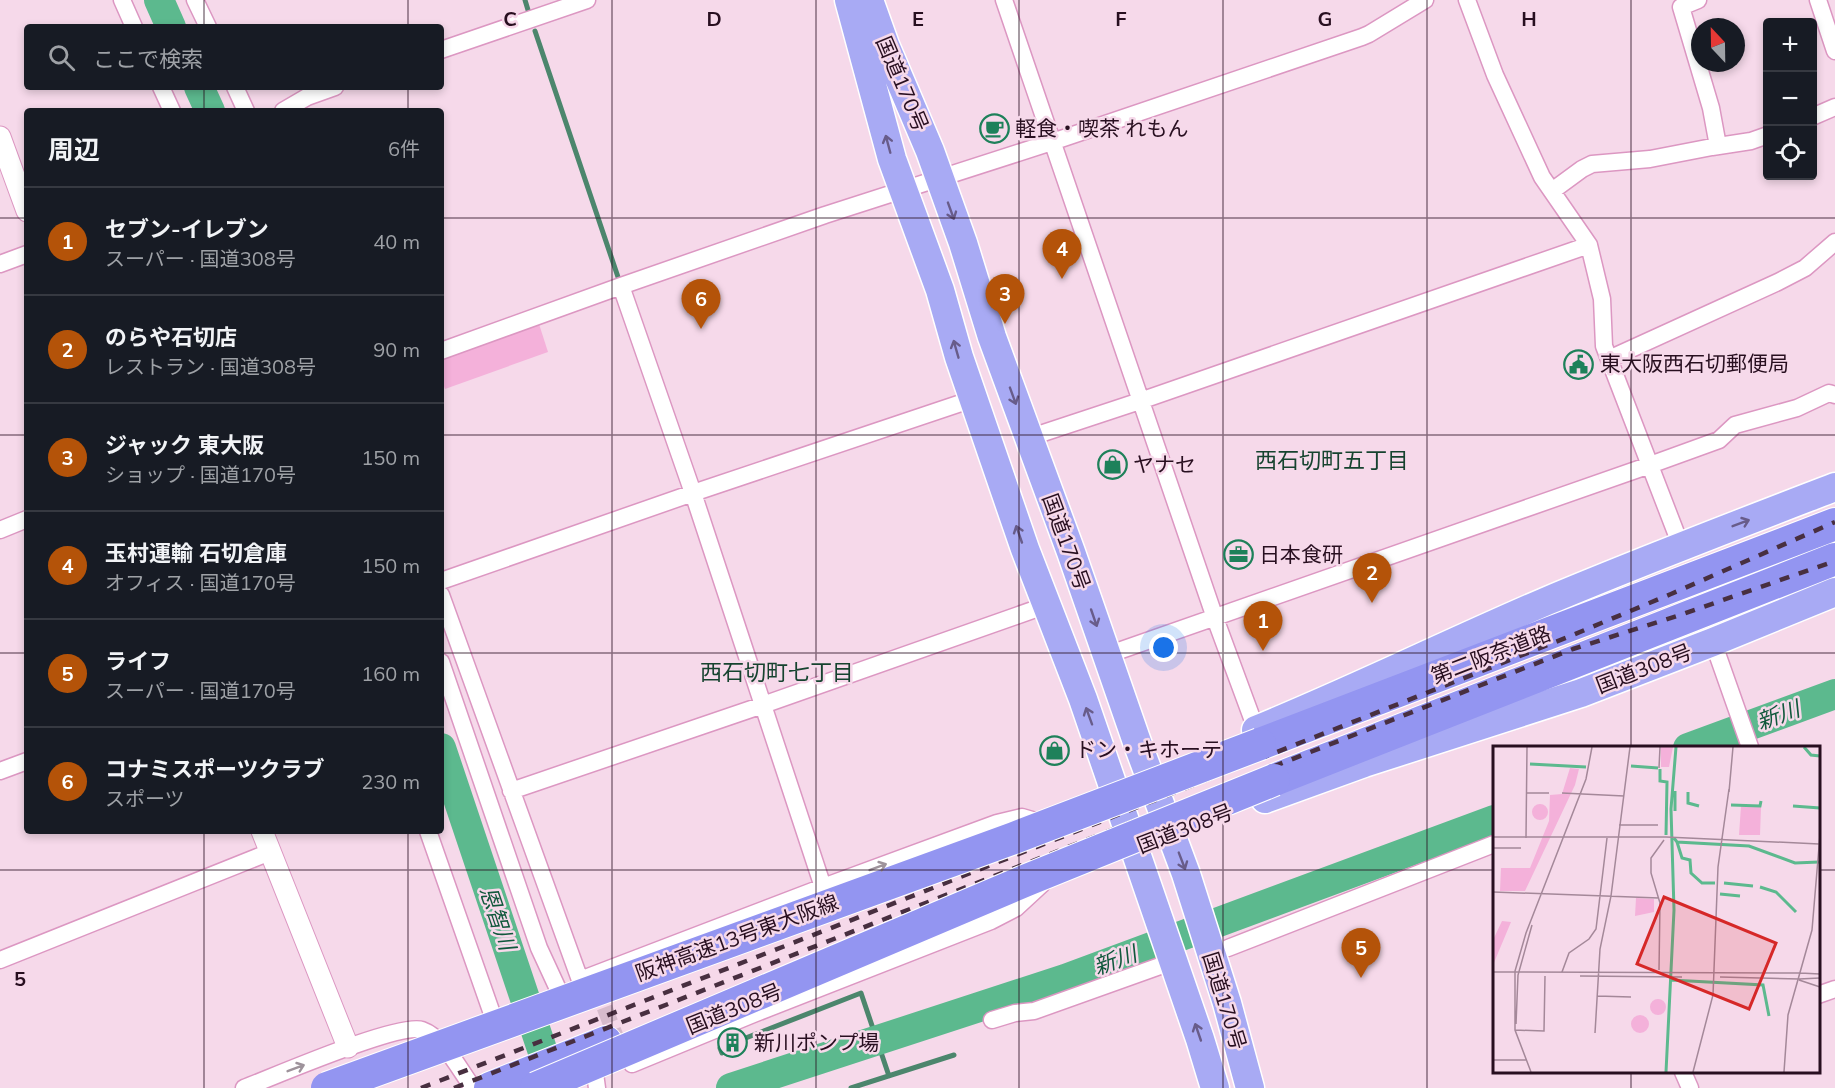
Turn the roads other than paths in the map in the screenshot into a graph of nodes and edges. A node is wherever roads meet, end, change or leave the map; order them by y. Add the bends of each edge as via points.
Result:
1 (122, 0) edge
2 (195, 0) edge
3 (587, 0) edge
4 (849, 0) edge
5 (869, 0) edge
6 (1004, 0) edge
7 (1425, 0) edge
8 (1467, 0) edge
9 (1698, 0) edge
10 (1818, 0) edge
11 (133, 24) edge
12 (207, 24) edge
13 (444, 49) edge
14 (1835, 51) edge
15 (162, 90) edge
16 (236, 90) edge
17 (327, 90) edge
18 (170, 108) edge
19 (245, 108) edge
20 (288, 108) edge
21 (1835, 108) edge
22 (1817, 115) edge
23 (1763, 136) edge
24 (0, 137) edge
25 (1052, 142) junction
26 (1718, 146) junction
27 (940, 178) junction
28 (904, 190) junction
29 (1552, 191) junction
30 (24, 203) edge
31 (1835, 242) edge
32 (1589, 245) junction
33 (24, 255) edge
34 (0, 264) edge
35 (621, 286) junction
36 (444, 350) edge
37 (1609, 359) junction
38 (1835, 395) edge
39 (973, 399) junction
40 (1140, 401) junction
41 (1028, 438) junction
42 (1650, 465) junction
43 (1835, 487) edge
44 (693, 492) junction
45 (1835, 517) edge
46 (24, 520) edge
47 (1835, 524) edge
48 (0, 530) edge
49 (1681, 546) junction
50 (1835, 559) edge
51 (1835, 568) edge
52 (444, 579) edge
53 (1835, 592) edge
54 (444, 603) edge
55 (1047, 605) junction
56 (1215, 618) junction
57 (1713, 642) junction
58 (1107, 655) junction
59 (444, 671) edge
60 (1342, 694) junction
61 (764, 705) junction
62 (1256, 729) junction
63 (1748, 744) edge
64 (24, 762) edge
65 (1364, 763) junction
66 (0, 771) edge
67 (1148, 781) junction
68 (1115, 790) junction
69 (511, 791) junction
70 (1039, 822) junction
71 (1166, 829) junction
72 (264, 834) edge
73 (429, 834) edge
74 (1493, 844) edge
75 (1135, 848) junction
76 (270, 852) junction
77 (1042, 884) junction
78 (823, 887) junction
79 (1211, 935) junction
80 (1170, 948) junction
81 (0, 960) edge
82 (1835, 989) edge
83 (1820, 994) edge
84 (561, 1001) joint
85 (528, 1014) dead end
86 (992, 1020) dead end
87 (496, 1025) dead end
88 (348, 1047) junction
89 (625, 1062) dead end
90 (587, 1070) edge
91 (1684, 1073) edge
92 (334, 1082) edge
93 (244, 1088) edge
94 (307, 1088) edge
95 (374, 1088) edge
96 (472, 1088) edge
97 (490, 1088) edge
98 (536, 1088) edge
99 (543, 1088) edge
100 (1215, 1088) edge
101 (1250, 1088) edge
102 (1690, 1088) edge

1 - 11 street
2 - 12 street
3 - 13 street
28 -> 4 highway, 国道170号
5 - 27 highway, 国道170号
6 - 25 street
7 - 25 street via 1369,34
8 - 29 street via 1495,75
9 - 26 street via 1681,7 1711,108
10 - 14 street
15 - 18 street
16 - 19 street
17 - 20 street
21 - 22 street
23 - 26 street
24 - 30 street
25 - 27 street
25 - 40 street
26 - 29 street via 1650,159 1592,164
27 - 28 street
27 -> 41 highway, 国道170号
28 - 35 street
39 -> 28 highway, 国道170号
29 - 32 street
31 - 37 street via 1805,268 1778,282
32 - 37 street via 1602,299 1604,346
32 - 40 street
33 - 34 street
35 - 36 street
35 - 44 street
37 - 42 street
38 - 42 street via 1830,393 1797,408 1735,425 1719,440
39 - 44 street
55 -> 39 highway, 国道170号
40 - 41 street
40 - 56 street
41 -> 58 highway, 国道170号
42 - 49 street
42 - 56 street
49 -> 43 highway
44 - 52 street
44 - 61 street
45 - 60 highway via 1706,555
46 - 48 street
47 - 67 highway, 第二阪奈道路, bridge
49 - 60 highway via 1545,602
50 - 71 highway, 第二阪奈道路, bridge
51 - 65 highway via 1731,618
53 - 57 highway, 国道308号
54 - 69 street
55 - 61 street
68 -> 55 highway, 国道170号
56 - 58 street
56 - 62 street
57 - 63 street
57 - 65 highway, 国道308号 via 1581,693
58 - 67 highway, 国道170号
59 - 84 street via 539,948
60 - 62 highway
61 - 69 street
61 - 78 street
62 - 67 highway via 1175,760
64 - 66 street
65 - 71 highway, 国道308号
67 - 68 highway
67 - 71 highway, 国道170号
67 - 92 highway, 阪神高速13号東大阪線, bridge via 1014,838
68 - 70 highway
68 - 75 highway, 国道170号
69 - 78 street via 580,980
78 -> 70 street via 997,823 1022,817
70 - 84 highway
71 - 75 highway, 国道308号
71 -> 79 highway, 国道170号
71 - 98 highway, bridge via 1016,884
72 - 76 street
73 - 87 street
74 - 79 street
75 - 77 highway, 国道308号
75 - 80 highway, 国道170号
75 - 90 highway via 1102,843
76 - 81 street
76 - 88 street
77 - 89 street via 1016,908 991,921 627,1066
77 - 90 highway, 国道308号
79 - 101 highway, 国道170号
80 - 86 street via 1034,1011 1015,1012
100 -> 80 highway, 国道170号
82 - 83 street
85 - 95 highway via 494,1041
93 -> 88 street
88 - 96 street via 396,1032 421,1030 438,1039
90 - 97 highway
90 - 99 highway, 国道308号, bridge
91 - 102 street
92 - 94 highway

